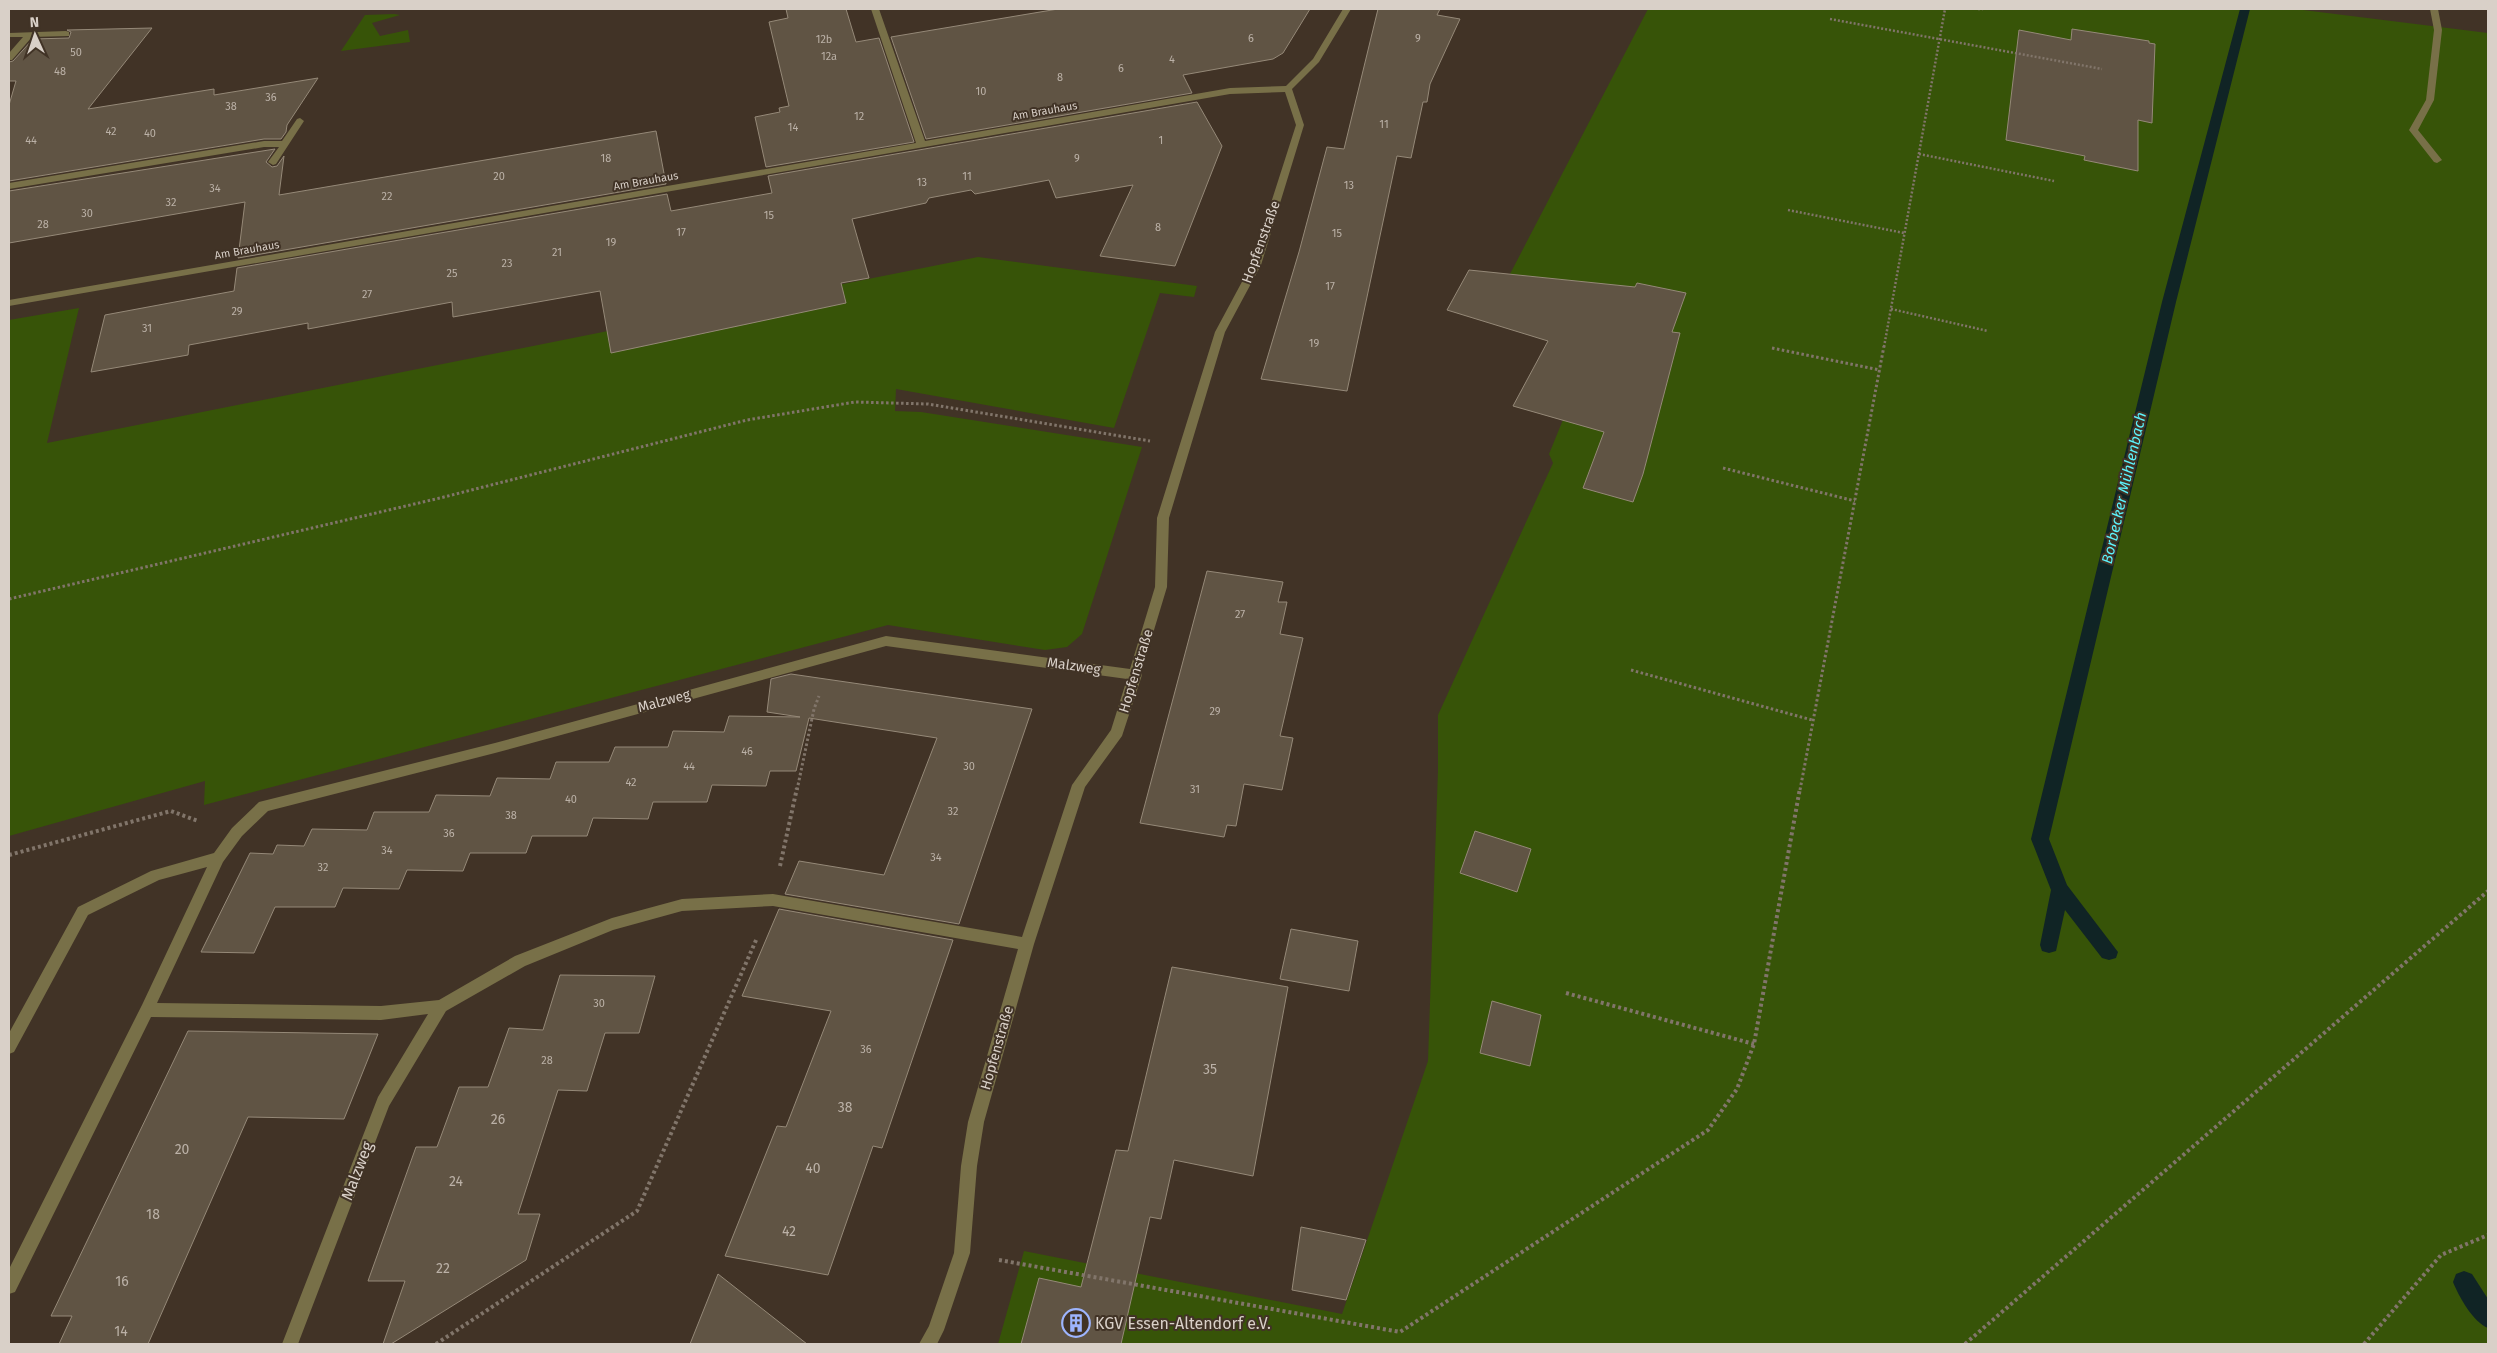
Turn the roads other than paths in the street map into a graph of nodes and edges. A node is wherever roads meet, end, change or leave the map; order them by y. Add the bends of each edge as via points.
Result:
1 (875, 9) edge
2 (1347, 9) edge
3 (2434, 9) edge
4 (66, 34) dead end
5 (9, 35) edge
6 (29, 35) junction
7 (9, 58) edge
8 (1288, 89) junction
9 (300, 120) dead end
10 (285, 144) junction
11 (921, 144) junction
12 (2437, 160) dead end
13 (273, 162) dead end
14 (9, 186) edge
15 (9, 303) edge
16 (1136, 675) junction
17 (218, 858) junction
18 (1027, 944) junction
19 (441, 1006) junction
20 (147, 1010) junction
21 (9, 1048) edge
22 (9, 1286) edge
23 (290, 1344) edge
24 (927, 1344) edge

1 - 11 street
2 - 8 street via 1316,60
3 - 12 street via 2438,30 2430,100 2413,130
4 - 6 street
5 - 6 street
6 - 7 street
8 - 11 street, Am Brauhaus via 1230,91
8 - 16 street, Hopfenstraße via 1300,125 1256,265 1220,332 1184,447 1163,518 1161,587
9 - 10 street
10 - 13 street
10 - 14 street via 264,144
11 - 15 street, Am Brauhaus
16 - 17 street, Malzweg via 886,640 495,748 264,806
16 - 18 street, Hopfenstraße via 1117,732 1079,786
17 - 20 street, Malzweg
17 - 21 street via 156,875 84,911
18 - 19 street, Malzweg via 773,900 682,905 612,924 520,961
18 - 24 street, Hopfenstraße via 976,1122 962,1253 936,1330
19 - 20 street, Malzweg via 381,1013
19 - 23 street, Malzweg via 383,1102
20 - 22 street, Malzweg

